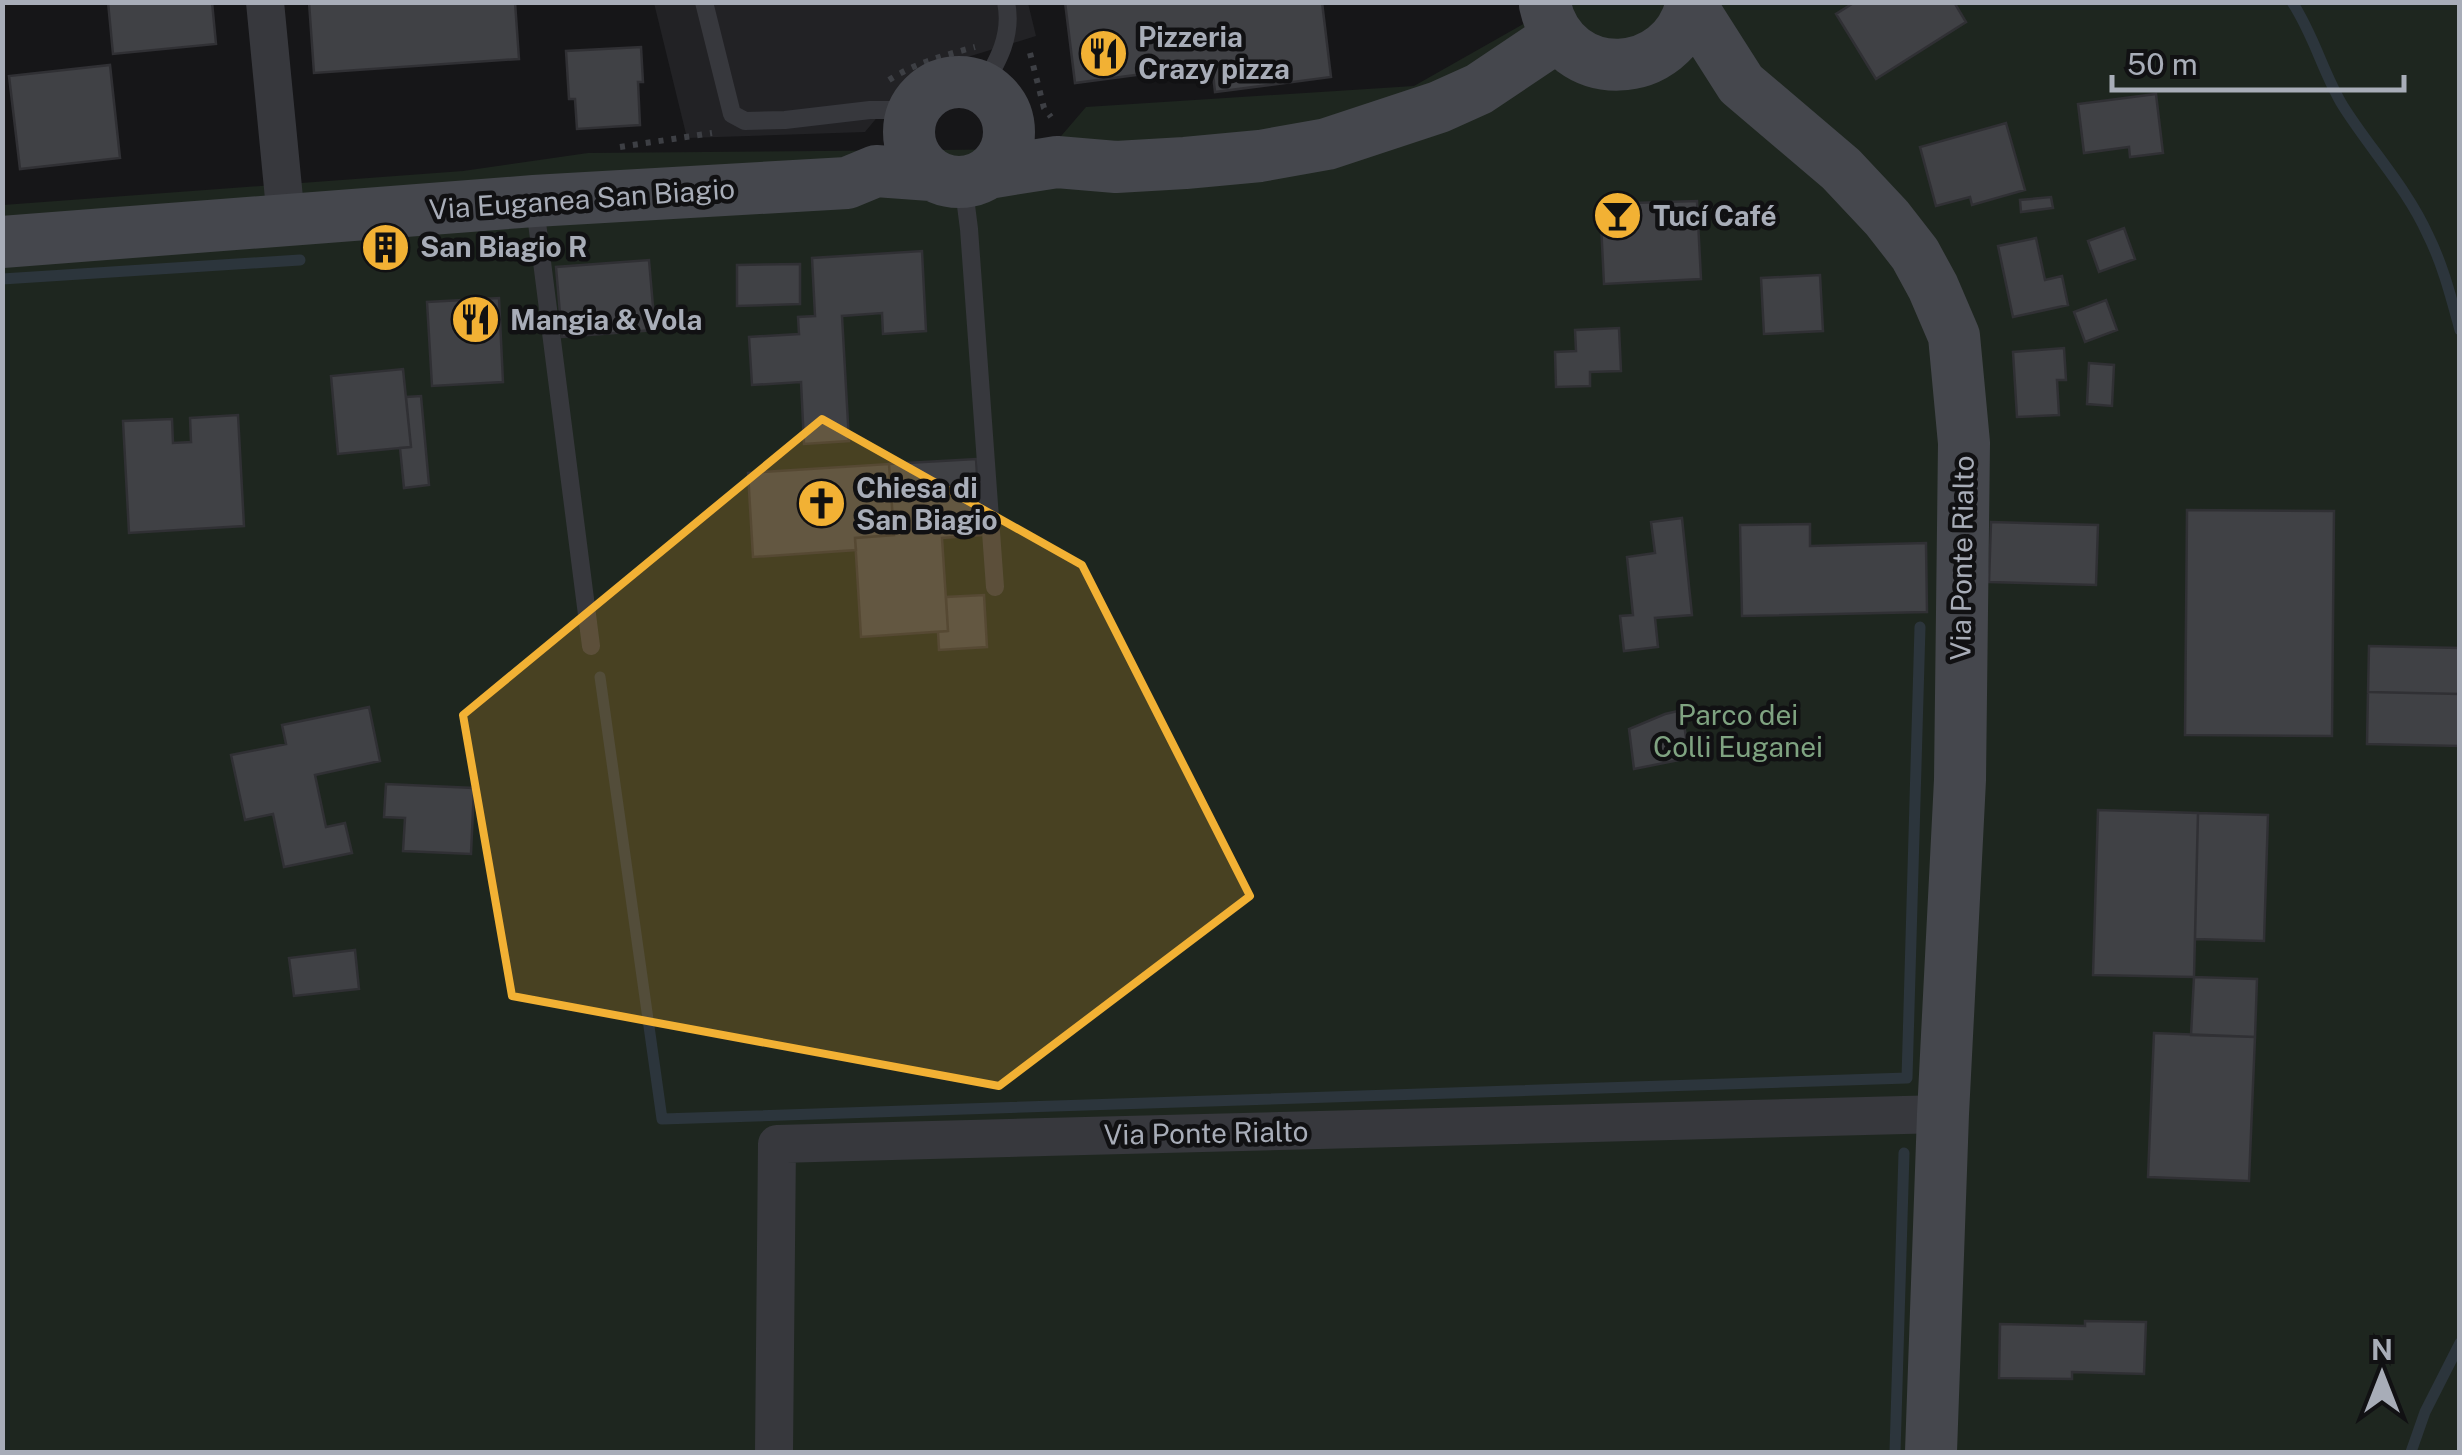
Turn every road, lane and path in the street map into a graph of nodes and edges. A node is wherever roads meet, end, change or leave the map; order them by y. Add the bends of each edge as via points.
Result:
1 (265, 2) edge
2 (704, 2) edge
3 (1006, 2) edge
4 (1692, 5) edge
5 (1551, 19) edge
6 (1006, 38) junction
7 (1654, 56) junction
8 (1741, 84) junction
9 (961, 139) junction
10 (534, 201) junction
11 (286, 219) junction
12 (2, 242) edge
13 (995, 587) dead end
14 (591, 646) dead end
15 (1943, 1114) junction
16 (774, 1452) edge
17 (1932, 1452) edge

1 - 11 street
2 - 9 lane via 732,114 745,122 870,110
3 - 6 lane
4 - 7 main road via 1672,44
4 - 8 main road, Via Ponte Rialto
5 - 7 main road via 1574,51 1592,61 1613,66
5 - 9 main road, Via Euganea San Biagio via 1480,89 1327,144 1116,167
6 - 9 lane
6 - 9 path via 1025,33 1044,108
6 - 9 path via 901,72
7 - 8 main road, Via Ponte Rialto
8 - 15 main road, Via Ponte Rialto via 1887,218 1934,287 1954,336 1964,442 1960,780
9 - 10 main road, Via Euganea San Biagio via 847,183
9 - 13 lane
10 - 11 main road, Via Euganea San Biagio
10 - 14 lane
11 - 12 main road, Via Euganea San Biagio
15 - 16 street, Via Ponte Rialto via 777,1144
15 - 17 main road, Via Ponte Rialto

